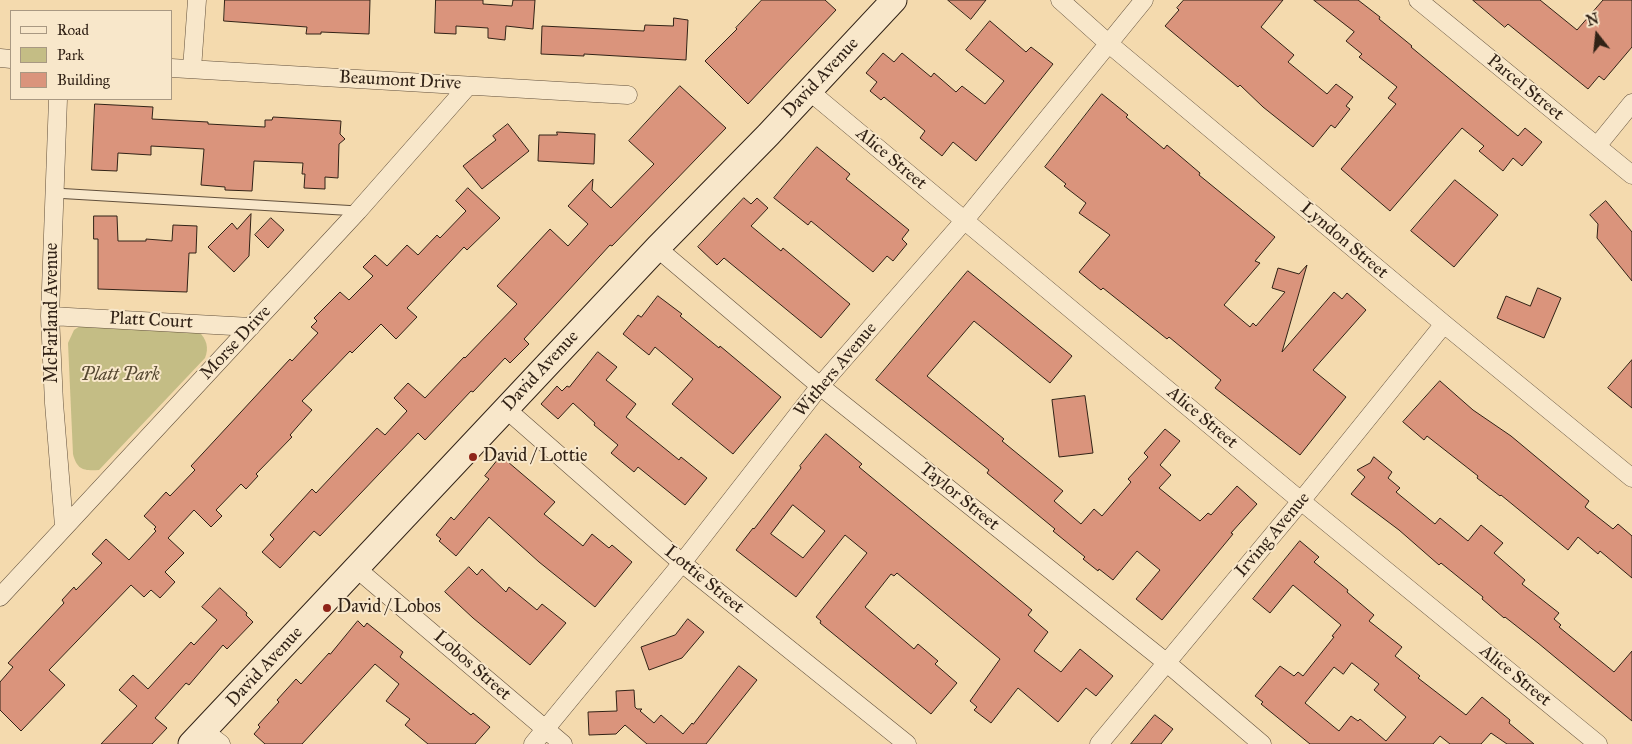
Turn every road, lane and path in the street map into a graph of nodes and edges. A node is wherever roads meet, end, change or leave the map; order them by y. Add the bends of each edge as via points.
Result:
1 (197, 0) edge
2 (894, 0) edge
3 (1060, 0) edge
4 (1144, 0) edge
5 (1418, 0) edge
6 (1108, 43) junction
7 (172, 68) edge
8 (192, 69) junction
9 (468, 86) junction
10 (808, 90) junction
11 (628, 95) dead end
12 (58, 100) edge
13 (1632, 103) edge
14 (1596, 146) junction
15 (1632, 175) edge
16 (54, 193) junction
17 (358, 211) junction
18 (964, 221) junction
19 (657, 248) junction
20 (50, 316) junction
21 (1444, 324) junction
22 (251, 327) junction
23 (820, 386) junction
24 (506, 409) junction
25 (1632, 478) edge
26 (1301, 501) junction
27 (64, 526) junction
28 (682, 563) junction
29 (358, 569) junction
30 (0, 597) edge
31 (1167, 663) junction
32 (546, 730) junction
33 (205, 740) edge
34 (534, 744) edge
35 (563, 744) edge
36 (907, 744) edge
37 (1099, 744) edge
38 (1262, 744) edge
39 (1598, 744) edge

1 - 8 street
2 - 10 main road, David Avenue
3 - 6 street, Lyndon Street
4 - 6 street, Withers Avenue
5 - 14 street, Parcel Street
6 - 18 street, Withers Avenue
6 - 21 street, Lyndon Street
7 - 8 street, Beaumont Drive
8 - 9 street, Beaumont Drive
9 - 11 street, Beaumont Drive
9 - 17 street, Morse Drive
10 - 18 street, Alice Street
10 - 19 main road, David Avenue
12 - 16 street, McFarland Avenue
13 - 14 street
14 - 15 street, Parcel Street
16 - 17 lane
16 - 20 street, McFarland Avenue
17 - 22 street, Morse Drive
18 - 23 street, Withers Avenue
18 - 26 street, Alice Street
19 - 23 street, Taylor Street
19 - 24 main road, David Avenue
20 - 22 street, Platt Court
20 - 27 street, McFarland Avenue
21 - 25 street, Lyndon Street
21 - 26 street, Irving Avenue
22 - 27 street, Morse Drive
23 - 28 street, Withers Avenue
23 - 31 street, Taylor Street
24 - 28 street, Lottie Street
24 - 29 main road, David Avenue
26 - 31 street, Irving Avenue
26 - 39 street, Alice Street
27 - 30 street, Morse Drive
28 - 32 street, Withers Avenue
28 - 36 street, Lottie Street
29 - 32 street, Lobos Street
29 - 33 main road, David Avenue
31 - 37 street, Irving Avenue
31 - 38 street, Taylor Street
32 - 34 street, Withers Avenue
32 - 35 street, Lobos Street

